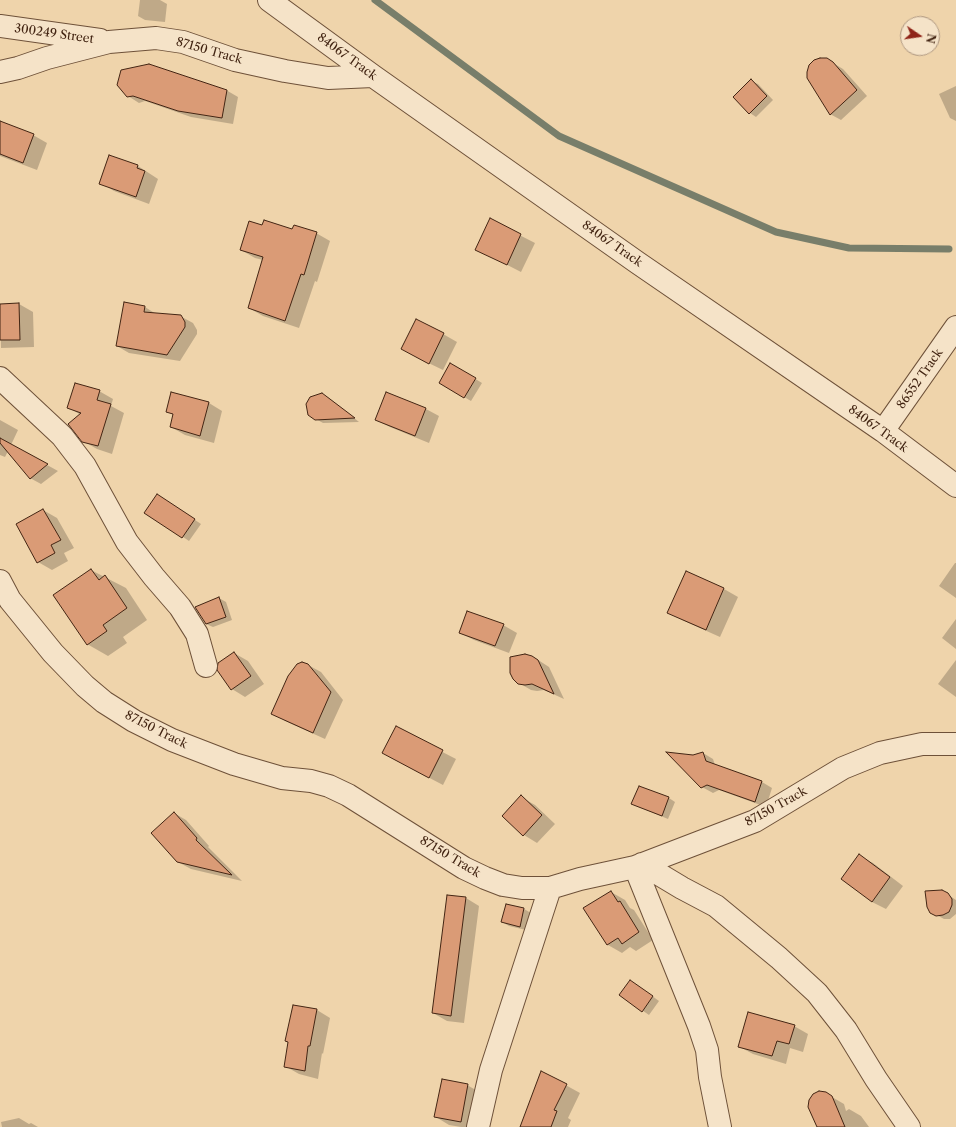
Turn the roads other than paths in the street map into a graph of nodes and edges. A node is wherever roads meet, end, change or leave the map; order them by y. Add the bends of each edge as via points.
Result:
1 (269, 0) edge
2 (0, 26) edge
3 (109, 42) junction
4 (0, 72) edge
5 (373, 76) junction
6 (956, 327) edge
7 (0, 378) edge
8 (883, 431) junction
9 (956, 486) edge
10 (0, 581) edge
11 (206, 666) dead end
12 (956, 744) edge
13 (639, 866) junction
14 (550, 888) junction
15 (478, 1127) edge
16 (720, 1127) edge
17 (909, 1127) edge

1 - 5 street, 84067 Track
2 - 3 street, 300249 Street
3 - 4 street, 87150 Track
3 - 5 street, 87150 Track via 156,38 183,42 235,60 292,72 328,78
5 - 8 street, 84067 Track via 638,263
6 - 8 street, 86552 Track
7 - 11 street via 62,436 86,466 127,542 180,608 197,634
8 - 9 street, 84067 Track
10 - 14 street, 87150 Track via 10,600 53,653 104,702 134,721 172,740 234,764 282,778 329,786 348,795 464,868 485,878 503,885 522,888
12 - 13 street, 87150 Track via 922,744 880,753 843,768 755,821
13 - 14 street, 87150 Track
13 - 16 street via 707,1050
13 - 17 street via 716,906 817,993 846,1030
14 - 15 street via 490,1070

